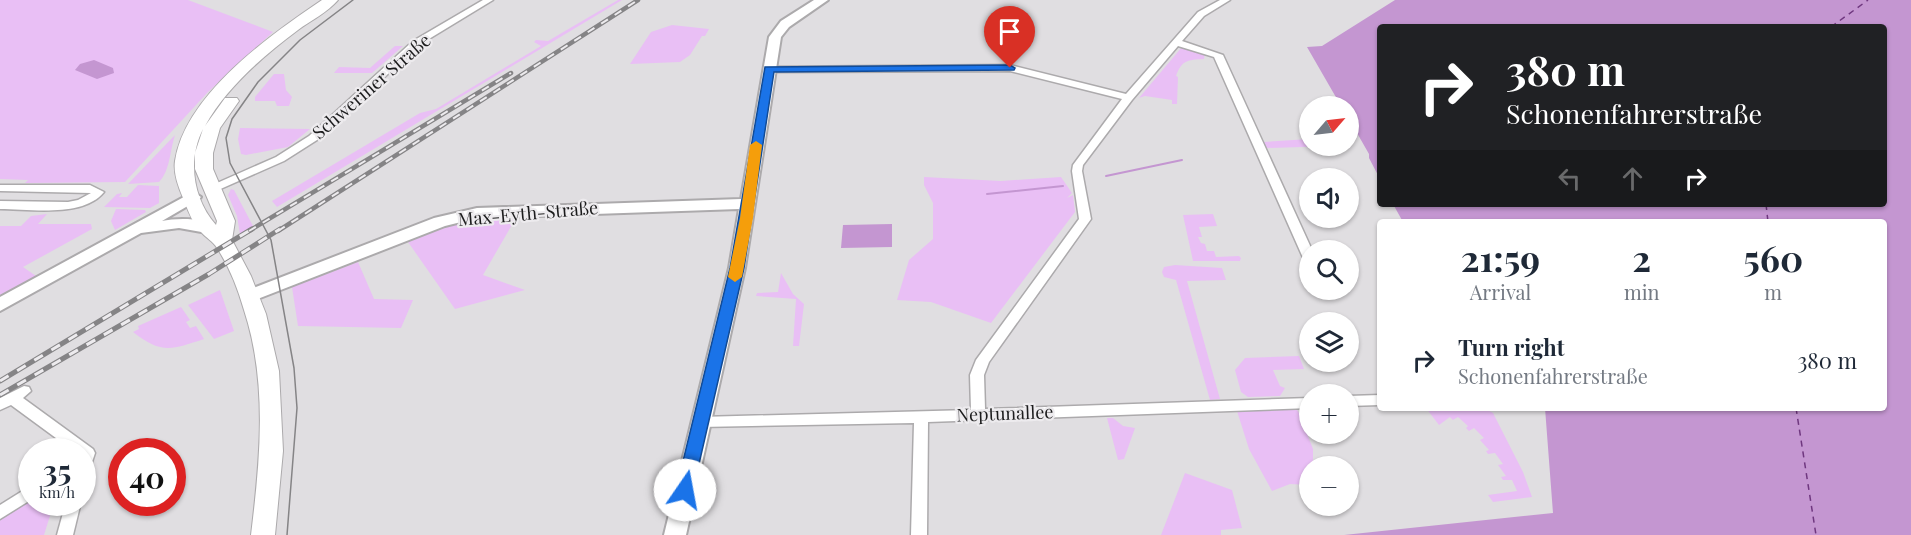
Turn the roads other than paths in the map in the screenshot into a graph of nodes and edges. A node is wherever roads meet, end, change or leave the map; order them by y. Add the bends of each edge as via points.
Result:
1 (489, 0) edge
2 (822, 0) edge
3 (1226, 0) edge
4 (333, 1) edge
5 (1176, 42) junction
6 (769, 69) junction
7 (1128, 98) junction
8 (0, 188) edge
9 (212, 189) junction
10 (193, 197) junction
11 (749, 204) junction
12 (0, 205) edge
13 (128, 234) junction
14 (214, 234) junction
15 (1301, 240) edge
16 (249, 296) junction
17 (0, 305) edge
18 (12, 398) edge
19 (1377, 400) edge
20 (1359, 401) edge
21 (1299, 403) edge
22 (978, 414) junction
23 (921, 417) junction
24 (699, 422) junction
25 (63, 438) edge
26 (18, 501) edge
27 (0, 513) edge
28 (70, 516) edge
29 (65, 535) edge
30 (263, 535) edge
31 (675, 535) edge
32 (919, 535) edge

1 - 9 street, Schweriner Straße via 416,43 316,135 280,159
2 - 6 street via 777,31
3 - 5 street via 1201,14
4 - 9 main road via 270,57 219,116 204,153 204,169
4 - 10 main road via 297,23 252,61 201,119 184,160 184,174
5 - 7 street
5 - 15 street via 1218,55
6 - 7 street via 1010,68
6 - 11 street
7 - 22 street via 1078,165 1086,216 1082,227 983,360 977,375
8 - 12 street via 90,188 98,192 92,200 75,205
9 - 10 main road
9 - 14 main road via 226,221
10 - 13 street
10 - 14 main road
11 - 16 street, Max-Eyth-Straße via 602,206 465,215
11 - 24 street
13 - 14 street via 174,224
13 - 17 street
14 - 16 main road
16 - 30 main road via 266,358 272,415 272,464
18 - 25 street
19 - 20 street
21 - 22 street, Neptunallee
22 - 23 street, Neptunallee
23 - 24 street, Neptunallee
23 - 32 street
24 - 31 street
26 - 27 street
28 - 29 street

